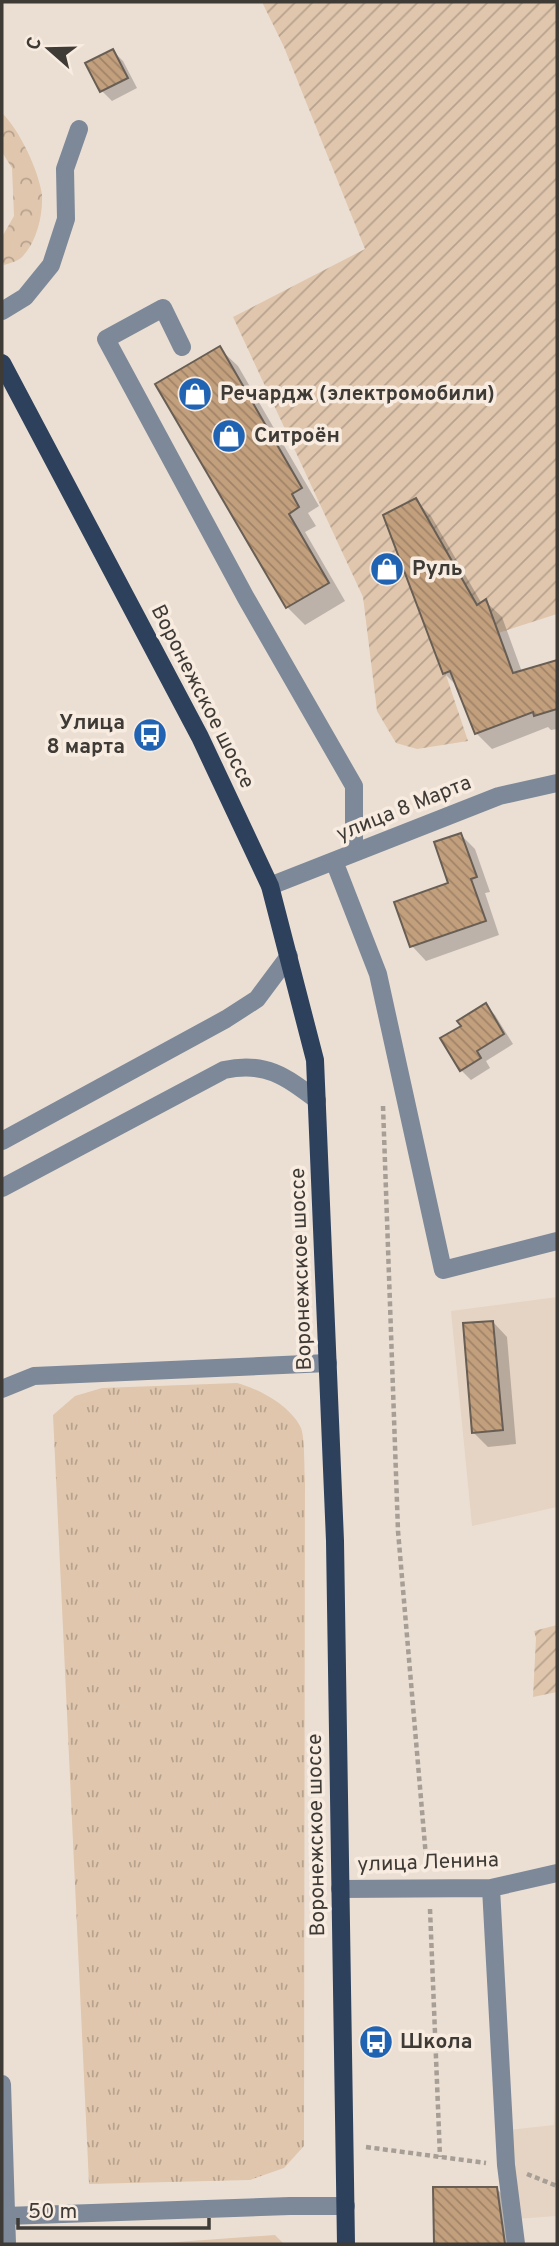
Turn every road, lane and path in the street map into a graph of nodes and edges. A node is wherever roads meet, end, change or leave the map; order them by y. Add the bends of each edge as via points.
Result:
1 (79, 129) dead end
2 (2, 311) edge
3 (182, 347) dead end
4 (2, 363) edge
5 (557, 783) edge
6 (354, 853) junction
7 (334, 861) junction
8 (271, 886) junction
9 (289, 956) junction
10 (383, 1099) dead end
11 (317, 1100) junction
12 (2, 1141) edge
13 (2, 1188) edge
14 (557, 1241) edge
15 (328, 1363) junction
16 (2, 1389) edge
17 (557, 1873) edge
18 (491, 1888) junction
19 (340, 1889) junction
20 (429, 1890) junction
21 (2, 2084) edge
22 (344, 2144) junction
23 (346, 2206) junction
24 (6, 2216) junction
25 (7, 2244) edge
26 (346, 2244) edge
27 (516, 2244) edge

1 - 2 street via 65,169 66,219 51,265 25,297
3 - 6 street via 163,308 106,339 354,786
4 - 8 main road, Воронежское шоссе via 200,737
5 - 6 street, улица 8 Марта via 499,796
6 - 7 street, улица 8 Марта
7 - 8 street, улица 8 Марта
7 - 14 street via 378,974 443,1270
8 - 9 main road, Воронежское шоссе
9 - 11 main road, Воронежское шоссе via 315,1060
9 - 12 street via 257,999
10 - 20 path via 398,1531
11 - 13 street via 268,1069 244,1065 224,1070
11 - 15 main road, Воронежское шоссе
15 - 16 street via 34,1376
15 - 19 main road, Воронежское шоссе
17 - 18 street, улица Ленина
18 - 20 street, улица Ленина
18 - 27 street via 506,2165
19 - 20 street, улица Ленина
19 - 22 main road, Воронежское шоссе
20 - 22 path via 440,2157
21 - 24 street
22 - 23 main road, Воронежское шоссе
23 - 24 street
23 - 26 main road, Воронежское шоссе
24 - 25 street

